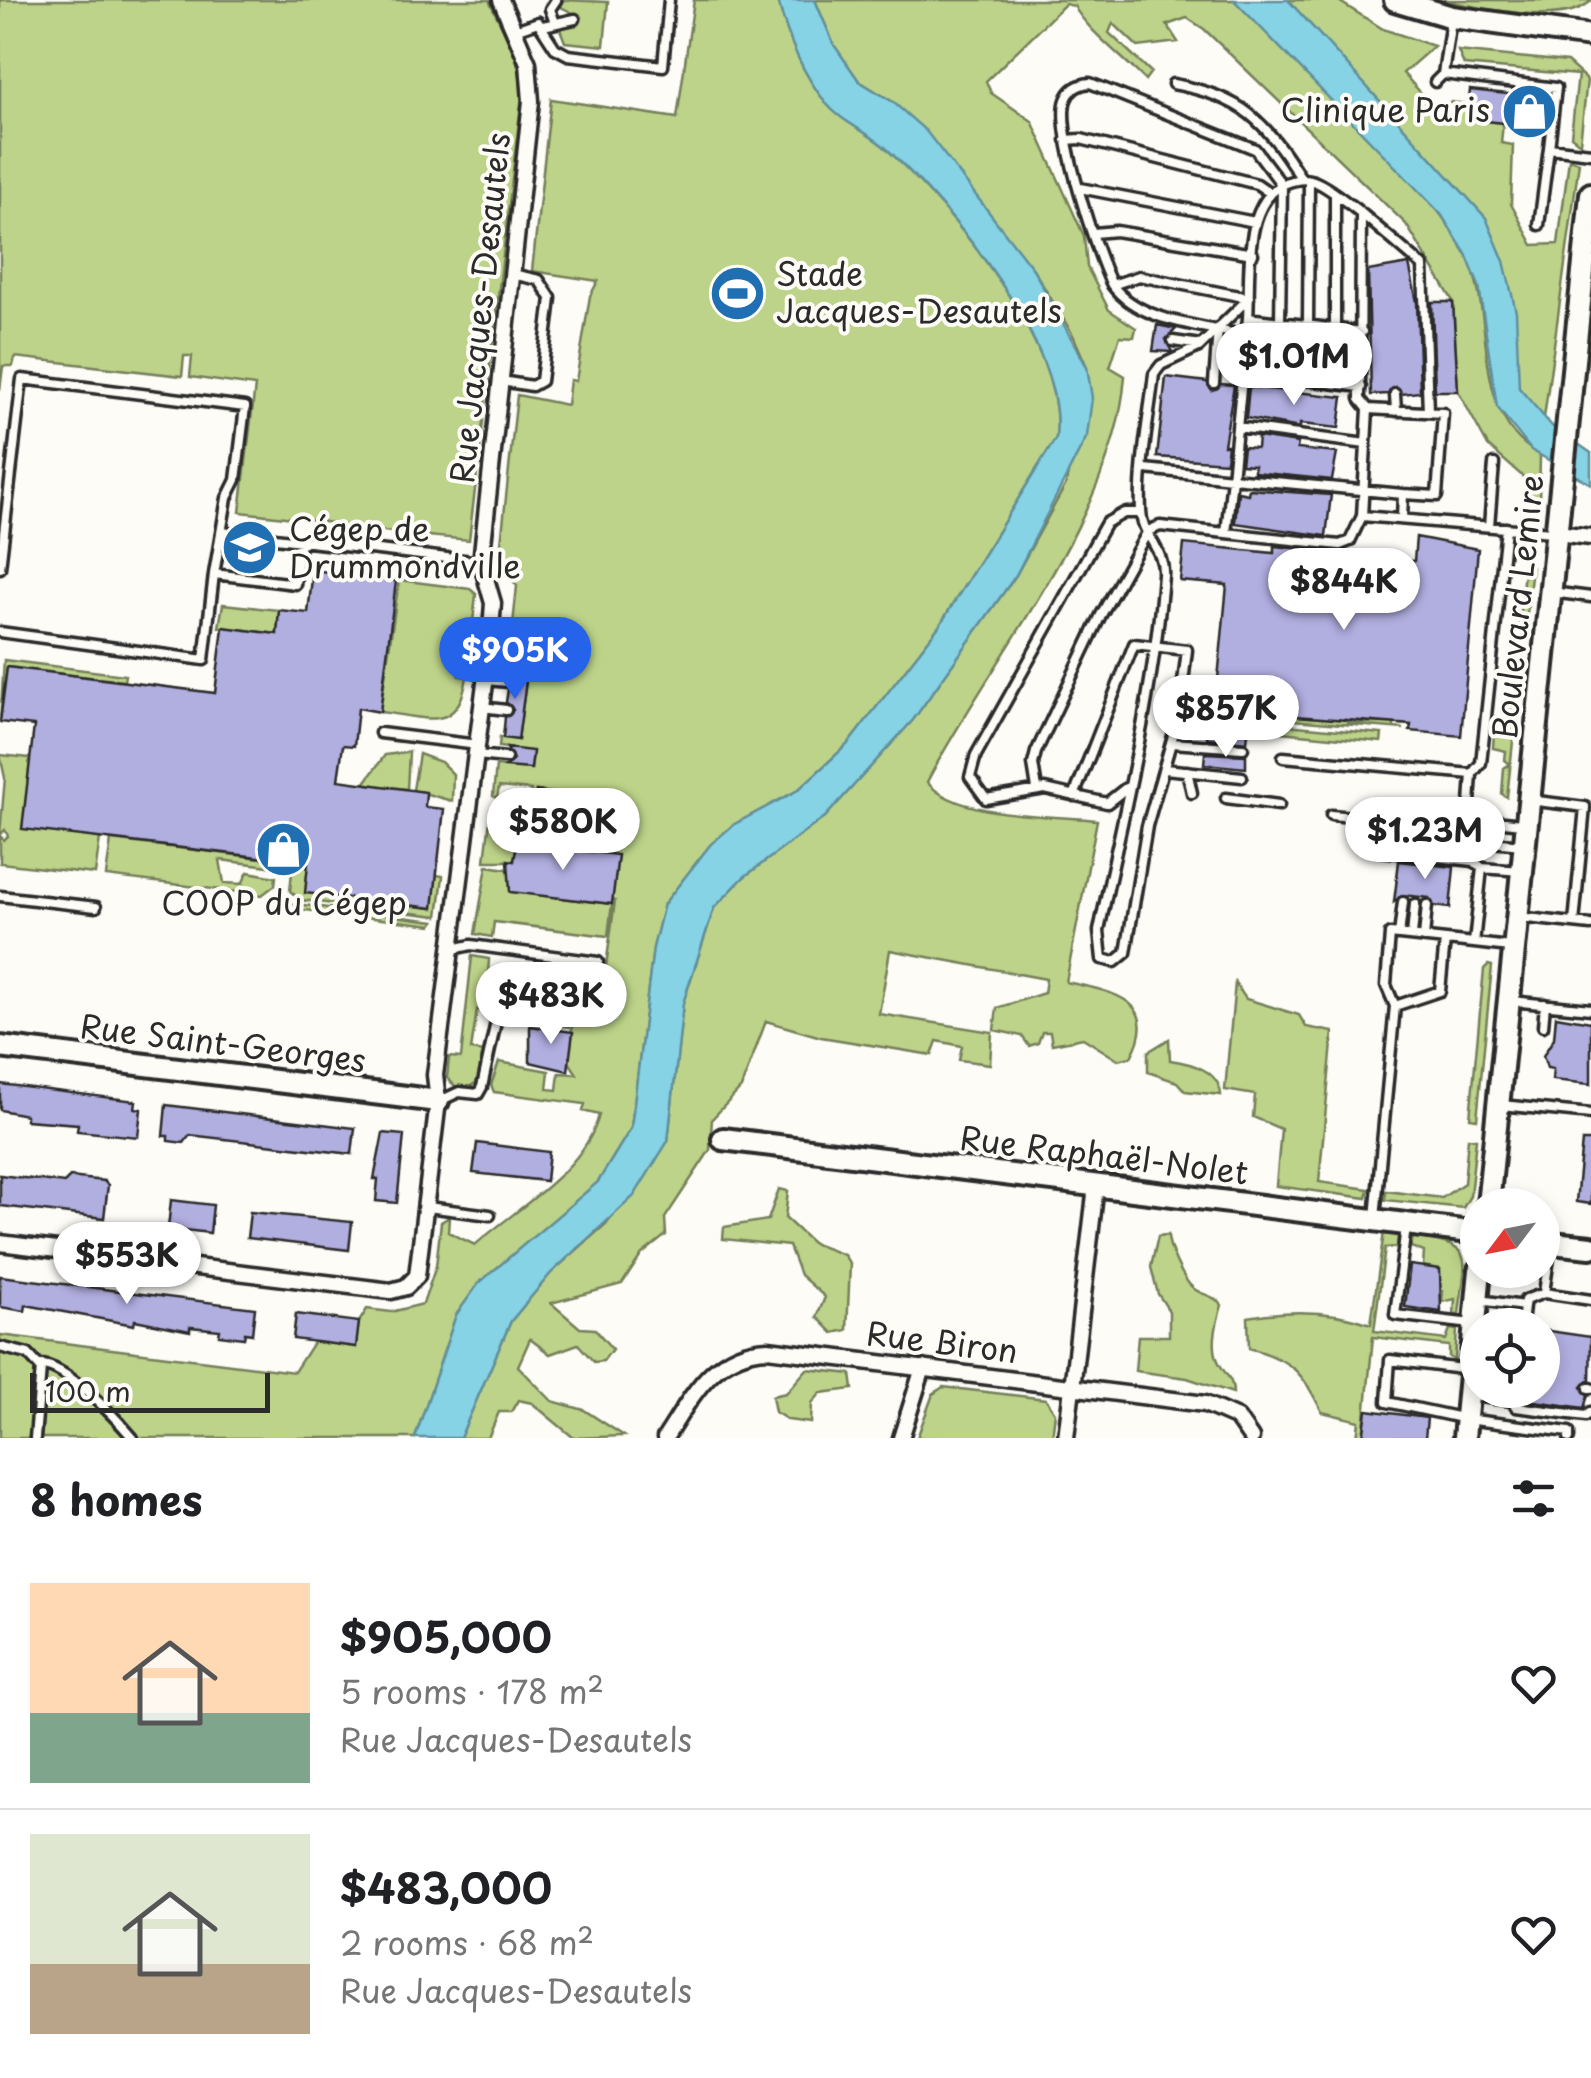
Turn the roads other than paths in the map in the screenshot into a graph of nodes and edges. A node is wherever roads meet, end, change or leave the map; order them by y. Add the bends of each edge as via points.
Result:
1 (500, 0) edge
2 (556, 0) edge
3 (669, 0) edge
4 (1395, 0) edge
5 (1452, 17) junction
6 (575, 19) dead end
7 (554, 20) junction
8 (543, 26) junction
9 (514, 30) junction
10 (1591, 36) edge
11 (1173, 84) dead end
12 (1066, 140) junction
13 (1549, 148) junction
14 (1591, 153) edge
15 (1305, 179) junction
16 (1282, 185) junction
17 (1080, 188) junction
18 (1270, 193) junction
19 (1591, 194) edge
20 (1336, 196) junction
21 (1361, 213) junction
22 (1255, 222) junction
23 (1539, 226) dead end
24 (1094, 233) junction
25 (1588, 251) edge
26 (1252, 254) junction
27 (512, 274) junction
28 (1112, 285) junction
29 (1249, 298) junction
30 (1248, 318) junction
31 (1280, 322) junction
32 (1308, 326) junction
33 (1218, 329) junction
34 (1335, 329) junction
35 (1362, 332) junction
36 (1246, 336) junction
37 (1173, 342) dead end
38 (1201, 345) junction
39 (1242, 372) junction
40 (500, 381) junction
41 (1214, 383) dead end
42 (1360, 387) junction
43 (1395, 394) dead end
44 (1368, 409) junction
45 (1396, 411) junction
46 (1428, 412) junction
47 (1237, 427) junction
48 (1366, 444) junction
49 (1204, 462) dead end
50 (1494, 464) dead end
51 (1145, 469) junction
52 (1203, 475) junction
53 (1232, 478) junction
54 (1364, 490) junction
55 (1403, 494) junction
56 (1140, 513) junction
57 (1362, 516) junction
58 (1402, 519) junction
59 (1489, 526) junction
60 (1506, 528) junction
61 (1148, 531) junction
62 (223, 532) junction
63 (1226, 533) junction
64 (1556, 533) junction
65 (1591, 537) edge
66 (300, 543) junction
67 (480, 562) junction
68 (0, 568) edge
69 (214, 574) junction
70 (1550, 592) junction
71 (1591, 597) edge
72 (0, 632) edge
73 (1154, 646) junction
74 (486, 680) junction
75 (509, 682) dead end
76 (482, 707) junction
77 (506, 710) dead end
78 (1179, 716) junction
79 (1244, 719) dead end
80 (380, 733) dead end
81 (1172, 743) junction
82 (1242, 748) dead end
83 (478, 750) junction
84 (1283, 756) dead end
85 (506, 758) dead end
86 (1165, 770) junction
87 (1187, 771) junction
88 (1472, 774) junction
89 (1242, 777) dead end
90 (1131, 780) junction
91 (1037, 789) junction
92 (1192, 793) dead end
93 (1074, 796) junction
94 (1226, 798) dead end
95 (1530, 800) junction
96 (1279, 805) dead end
97 (1588, 806) edge
98 (1331, 815) dead end
99 (1469, 818) junction
100 (1457, 827) junction
101 (1526, 835) junction
102 (1372, 850) dead end
103 (1482, 868) junction
104 (1522, 872) junction
105 (0, 896) edge
106 (1403, 902) dead end
107 (1416, 904) dead end
108 (1427, 905) dead end
109 (96, 907) dead end
110 (1518, 917) junction
111 (1574, 923) junction
112 (1591, 925) edge
113 (1400, 935) junction
114 (1412, 936) junction
115 (1424, 938) junction
116 (1445, 940) junction
117 (1474, 943) junction
118 (1514, 948) junction
119 (449, 950) junction
120 (598, 962) dead end
121 (1509, 1000) junction
122 (1545, 1004) junction
123 (1396, 1006) junction
124 (1591, 1008) edge
125 (496, 1017) dead end
126 (1543, 1026) dead end
127 (0, 1047) edge
128 (438, 1100) junction
129 (1498, 1104) junction
130 (1591, 1114) edge
131 (723, 1139) dead end
132 (1096, 1186) junction
133 (1490, 1188) edge
134 (427, 1207) junction
135 (490, 1215) dead end
136 (1375, 1218) junction
137 (1406, 1223) junction
138 (1460, 1230) edge
139 (0, 1243) edge
140 (1560, 1243) edge
141 (1591, 1247) edge
142 (1478, 1288) edge
143 (1544, 1288) edge
144 (1544, 1293) junction
145 (1477, 1300) junction
146 (1591, 1300) edge
147 (1524, 1306) joint
148 (1476, 1308) edge
149 (1460, 1322) edge
150 (0, 1347) edge
151 (40, 1365) junction
152 (924, 1368) junction
153 (1460, 1369) edge
154 (1073, 1386) junction
155 (1524, 1408) edge
156 (1591, 1412) edge
157 (1465, 1428) edge
158 (1248, 1433) edge
159 (34, 1438) edge
160 (133, 1438) edge
161 (665, 1438) edge
162 (901, 1438) edge
163 (1066, 1438) edge
164 (1569, 1438) edge

1 - 9 street, Rue Jacques-Desautels
2 - 7 lane via 550,9
3 - 8 lane via 662,66 568,55 555,48
4 - 5 street
5 - 10 street
5 - 13 lane via 1439,78 1556,88
6 - 7 lane
7 - 8 lane
8 - 9 lane via 535,22
9 - 27 street, Rue Jacques-Desautels via 532,81
11 - 15 lane via 1246,109
12 - 16 lane via 1066,101 1076,86 1090,82 1255,149
12 - 17 lane
12 - 18 lane via 1222,175
13 - 14 lane
13 - 23 lane
15 - 16 lane
15 - 20 lane
15 - 32 lane
16 - 18 lane
16 - 31 lane
17 - 22 lane
17 - 24 lane
18 - 22 lane
19 - 25 street, Boulevard Lemire
20 - 21 lane
20 - 34 lane
21 - 35 lane
21 - 46 lane via 1423,266
22 - 26 lane
24 - 26 lane
24 - 28 lane
25 - 64 street, Boulevard Lemire
26 - 29 lane
27 - 40 street, Rue Jacques-Desautels
27 - 40 lane via 539,280 550,298 540,380 532,386
28 - 29 lane via 1139,276
28 - 33 lane via 1143,312
29 - 30 lane
29 - 33 lane
30 - 31 lane
30 - 36 lane
31 - 32 lane
32 - 34 lane
33 - 36 lane
33 - 38 lane
33 - 41 lane
34 - 35 lane
35 - 42 lane
36 - 39 lane
37 - 38 lane
38 - 51 lane via 1156,369
39 - 42 lane
39 - 47 lane
40 - 67 street, Rue Jacques-Desautels
42 - 44 lane
43 - 45 lane
44 - 45 lane
44 - 48 lane
45 - 46 lane
46 - 55 lane via 1443,413 1437,496
47 - 48 lane
47 - 53 lane
48 - 54 lane
49 - 52 lane
50 - 59 lane
51 - 52 lane
51 - 56 lane
52 - 53 lane
53 - 54 lane
53 - 63 lane
54 - 55 lane
54 - 57 lane
55 - 58 lane
56 - 61 lane
56 - 91 lane via 1106,523 976,754 970,777 986,799
57 - 58 lane
57 - 63 lane via 1350,541 1340,545
58 - 59 lane
59 - 60 lane
60 - 64 lane
60 - 88 lane via 1481,764
61 - 63 lane via 1160,526
61 - 73 lane via 1163,572
61 - 91 lane via 1036,752
62 - 66 lane
62 - 68 lane via 245,407 22,378
62 - 69 lane
64 - 65 street
64 - 70 street, Boulevard Lemire
66 - 67 lane
66 - 69 lane via 295,584
67 - 74 street, Rue Jacques-Desautels via 493,603
69 - 72 lane via 204,660
70 - 71 lane
70 - 95 street, Boulevard Lemire
73 - 78 lane via 1187,650
73 - 90 lane
73 - 93 lane via 1134,644
74 - 75 lane
74 - 76 street, Rue Jacques-Desautels
76 - 77 lane
76 - 83 street, Rue Jacques-Desautels
78 - 79 lane
78 - 81 lane
80 - 83 lane
81 - 82 lane
81 - 86 lane
83 - 85 lane
83 - 119 street, Rue Jacques-Desautels
84 - 88 lane
86 - 87 lane
86 - 90 lane via 1147,826 1126,953 1108,962 1098,951 1099,931
87 - 89 lane
87 - 92 lane
88 - 99 lane
90 - 93 lane via 1107,804
91 - 93 lane
94 - 96 lane
95 - 97 lane
95 - 101 street, Boulevard Lemire
97 - 111 lane
98 - 100 lane
99 - 100 lane
99 - 101 lane
100 - 101 lane via 1472,840
101 - 104 street, Boulevard Lemire
102 - 103 lane via 1474,861
103 - 104 lane
103 - 117 lane
104 - 110 street, Boulevard Lemire
105 - 109 lane
106 - 113 lane
107 - 114 lane
108 - 115 lane
110 - 111 lane
110 - 118 street, Boulevard Lemire
111 - 112 lane
113 - 114 lane
113 - 123 lane via 1390,934 1386,986
114 - 115 lane
115 - 116 lane
116 - 117 lane
116 - 123 lane via 1440,991
117 - 118 lane
118 - 121 street, Boulevard Lemire
119 - 120 lane via 471,945
119 - 128 street, Rue Jacques-Desautels via 434,1084
121 - 122 lane
121 - 129 street, Boulevard Lemire
122 - 124 lane
122 - 126 lane
123 - 136 lane
125 - 128 lane via 478,1094
127 - 128 street, Rue Saint-Georges
128 - 134 street, Rue Jacques-Desautels
129 - 130 lane
129 - 133 street, Boulevard Lemire
131 - 132 street, Rue Raphaël-Nolet
132 - 136 street, Rue Raphaël-Nolet
132 - 154 street
134 - 135 lane
134 - 139 street, Rue Jacques-Desautels via 417,1276 391,1291
136 - 137 street, Rue Raphaël-Nolet
137 - 138 street, Rue Raphaël-Nolet
137 - 149 lane via 1395,1315
140 - 141 street
142 - 145 street
143 - 144 lane
144 - 146 lane
144 - 147 lane
145 - 147 lane
145 - 148 street
150 - 151 lane via 28,1354
151 - 159 lane
151 - 160 lane via 80,1387
152 - 154 street, Rue Biron
152 - 161 street, Rue Biron via 768,1350 743,1353 712,1370
152 - 162 street
153 - 157 lane via 1390,1360 1386,1402
154 - 158 street, Rue Biron via 1205,1404 1230,1413
154 - 163 street
155 - 156 lane
157 - 164 lane via 1570,1432

